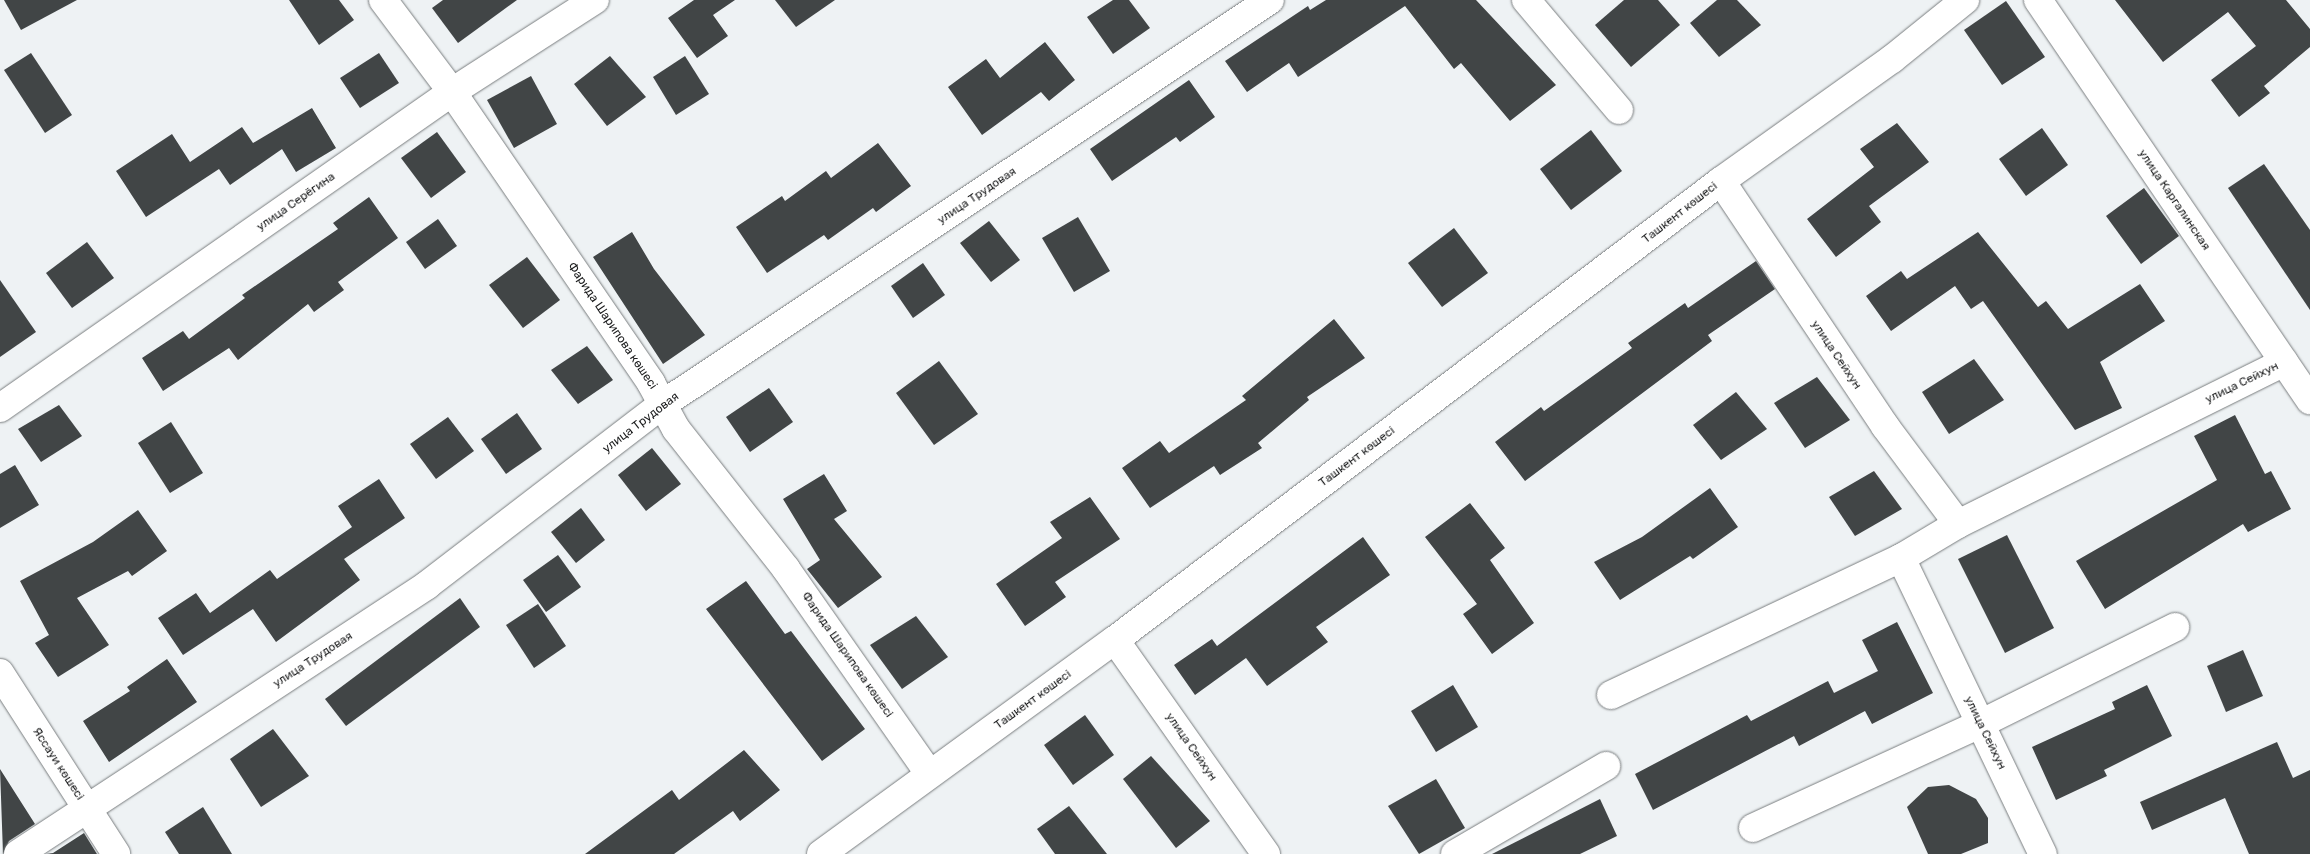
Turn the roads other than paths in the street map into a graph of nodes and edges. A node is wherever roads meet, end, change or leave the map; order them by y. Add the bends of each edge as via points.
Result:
1 (383, 0) edge
2 (595, 0) edge
3 (1270, 0) edge
4 (1526, 0) edge
5 (1965, 0) edge
6 (2038, 0) edge
7 (452, 92) junction
8 (1619, 110) dead end
9 (1721, 181) junction
10 (2284, 362) junction
11 (2310, 400) edge
12 (663, 404) junction
13 (0, 408) edge
14 (1958, 524) junction
15 (1901, 558) junction
16 (2175, 627) dead end
17 (1115, 640) junction
18 (0, 673) edge
19 (1611, 695) dead end
20 (1980, 724) junction
21 (1606, 766) dead end
22 (929, 774) junction
23 (87, 809) junction
24 (1754, 828) dead end
25 (18, 854) edge
26 (116, 854) edge
27 (821, 854) edge
28 (1266, 854) edge
29 (1455, 854) edge
30 (2043, 854) edge

1 - 7 street, Фарида Шарипова көшесі
2 - 7 street, улица Серёгина
3 - 12 street, улица Трудовая
4 - 8 street
5 - 9 street, Ташкент көшесі via 1892,59
6 - 10 street, улица Каргалинская
7 - 12 street, Фарида Шарипова көшесі
7 - 13 street, улица Серёгина
9 - 14 street, улица Сейхун via 1885,426
9 - 17 street, Ташкент көшесі
10 - 11 street, улица Каргалинская
10 - 14 street, улица Сейхун
12 - 22 street, Фарида Шарипова көшесі via 676,430 786,568
12 - 23 street, улица Трудовая via 427,586
14 - 15 street, улица Сейхун
15 - 19 street, улица Сейхун
15 - 20 street, улица Сейхун
16 - 20 street
17 - 22 street, Ташкент көшесі
17 - 28 street, улица Сейхун
18 - 23 street, Яссауи көшесі
20 - 24 street
20 - 30 street, улица Сейхун
21 - 29 street
22 - 27 street, Ташкент көшесі
23 - 25 street, улица Трудовая
23 - 26 street, Яссауи көшесі

